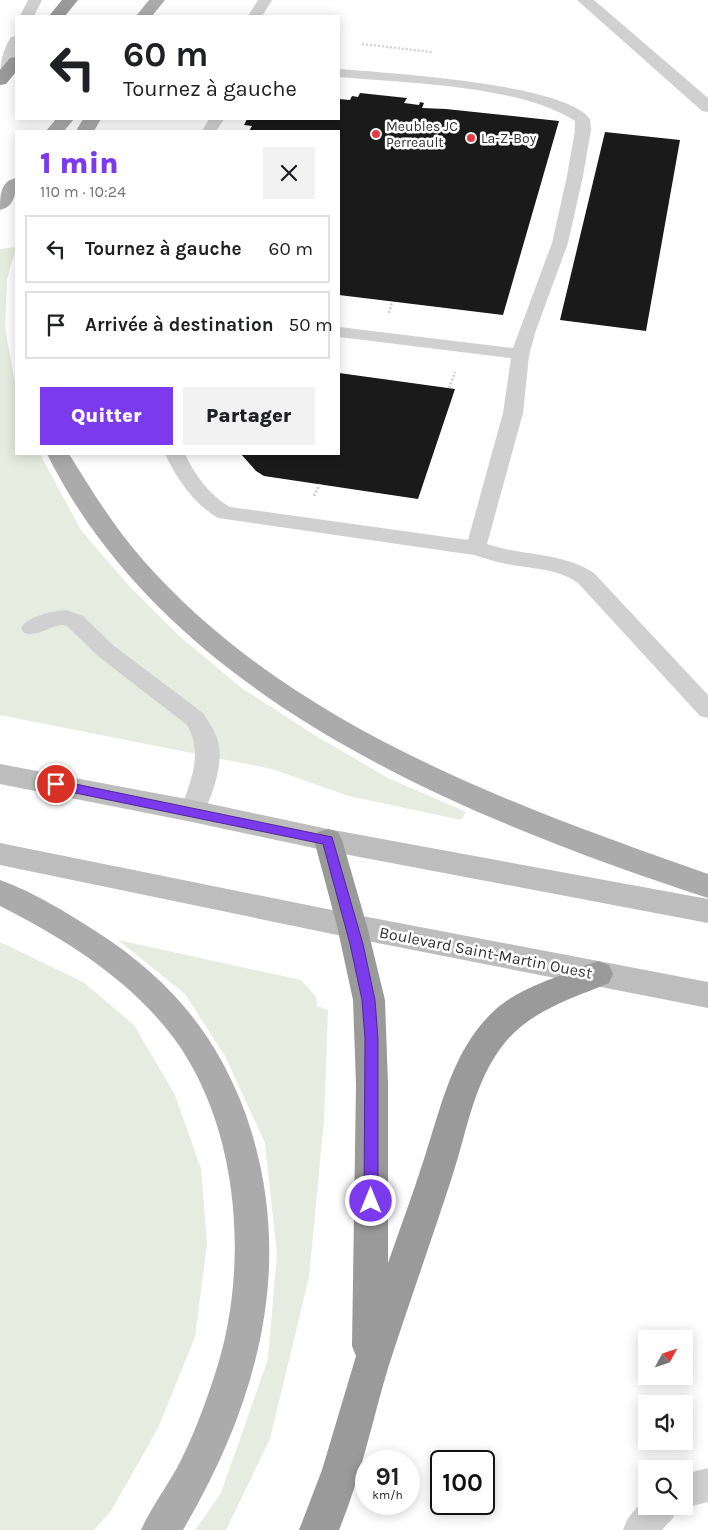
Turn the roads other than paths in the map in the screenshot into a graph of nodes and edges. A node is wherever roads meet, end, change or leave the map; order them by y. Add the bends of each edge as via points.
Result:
1 (35, 0) edge
2 (70, 0) edge
3 (159, 0) edge
4 (265, 0) edge
5 (584, 0) edge
6 (28, 15) edge
7 (57, 15) edge
8 (145, 15) edge
9 (151, 15) edge
10 (256, 15) edge
11 (15, 42) edge
12 (15, 63) edge
13 (340, 73) edge
14 (0, 76) edge
15 (0, 80) edge
16 (708, 107) edge
17 (64, 120) edge
18 (56, 130) edge
19 (15, 184) edge
20 (0, 204) edge
21 (340, 332) edge
22 (520, 354) junction
23 (59, 455) edge
24 (176, 455) edge
25 (476, 548) junction
26 (32, 628) dead end
27 (708, 710) edge
28 (0, 774) edge
29 (192, 811) junction
30 (328, 840) junction
31 (0, 854) edge
32 (708, 886) edge
33 (0, 892) edge
34 (708, 911) edge
35 (352, 926) junction
36 (598, 974) junction
37 (708, 995) edge
38 (370, 1370) junction
39 (708, 1485) edge
40 (693, 1489) edge
41 (653, 1515) edge
42 (161, 1530) edge
43 (319, 1530) edge
44 (640, 1530) edge

1 - 6 lane
2 - 7 highway
3 - 8 main road
3 - 9 main road
4 - 10 lane
5 - 16 street
11 - 14 lane
12 - 15 highway
13 - 22 lane via 505,91 570,110 582,119 575,176 560,242
17 - 18 main road
19 - 20 main road
21 - 22 lane
22 - 25 lane via 513,413
23 - 32 main road via 91,510 153,585 212,640 298,703 376,750 471,796
24 - 25 lane via 186,474 207,499 225,513
25 - 27 lane via 510,558 563,566 582,574
26 - 29 lane via 57,618 74,621 106,651 195,719 202,728 208,749 207,764
28 - 29 main road
29 - 30 main road
30 - 34 main road
30 - 35 highway
31 - 35 main road, Boulevard Saint-Martin Ouest
33 - 42 main road via 68,928 109,956 159,998 183,1027 208,1066 239,1139 247,1172 253,1252 251,1298 244,1339 216,1429 198,1469
35 - 36 main road, Boulevard Saint-Martin Ouest
35 - 38 highway via 369,1000 371,1039
36 - 37 main road, Boulevard Saint-Martin Ouest
36 - 38 highway via 513,1014 473,1062 460,1092
38 - 43 highway via 340,1478
39 - 40 lane
41 - 44 lane

